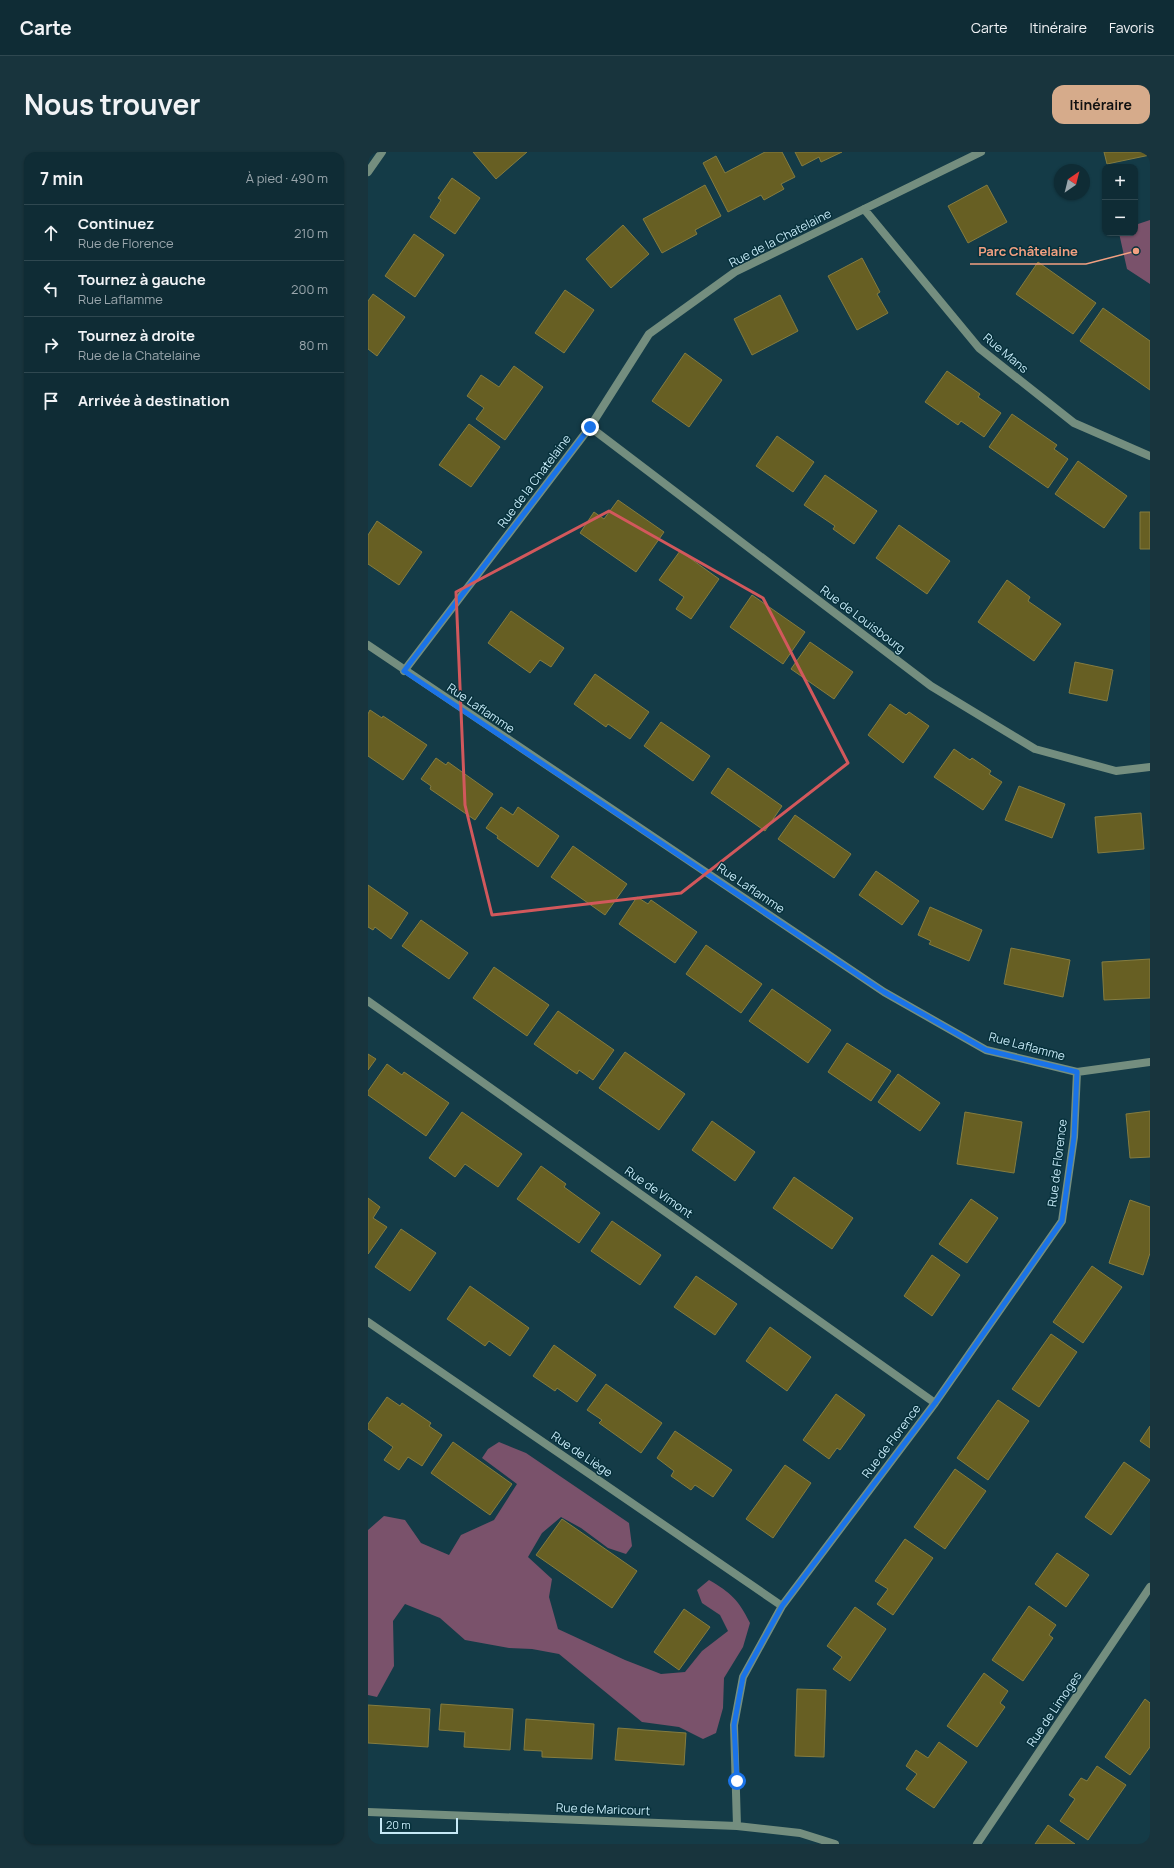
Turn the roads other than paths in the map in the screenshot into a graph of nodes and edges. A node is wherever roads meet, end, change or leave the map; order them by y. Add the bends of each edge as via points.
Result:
1 (382, 152) edge
2 (980, 152) edge
3 (368, 172) edge
4 (864, 209) junction
5 (590, 427) junction
6 (1150, 456) edge
7 (368, 645) edge
8 (404, 671) junction
9 (1150, 767) edge
10 (368, 1001) edge
11 (1150, 1062) edge
12 (1077, 1072) junction
13 (368, 1322) edge
14 (935, 1403) junction
15 (1150, 1587) edge
16 (782, 1606) junction
17 (368, 1812) edge
18 (737, 1826) junction
19 (835, 1844) edge
20 (977, 1844) edge

1 - 3 street
2 - 4 street, Rue de la Chatelaine
4 - 5 street, Rue de la Chatelaine via 735,272 649,334
4 - 6 street, Rue Mans via 979,348 1074,423
5 - 8 street, Rue de la Chatelaine
5 - 9 street, Rue de Louisbourg via 931,686 1035,749 1116,771
7 - 8 street, Rue Laflamme
8 - 12 street, Rue Laflamme via 884,992 986,1050
10 - 14 street, Rue de Vimont
11 - 12 street, Rue Laflamme
12 - 14 street, Rue de Florence via 1074,1137 1062,1221
13 - 16 street, Rue de Liège
14 - 16 street, Rue de Florence
15 - 20 street, Rue de Limoges
16 - 18 street, Rue de Florence via 743,1677 734,1725
17 - 18 street, Rue de Maricourt
18 - 19 street, Rue de Maricourt via 800,1833

